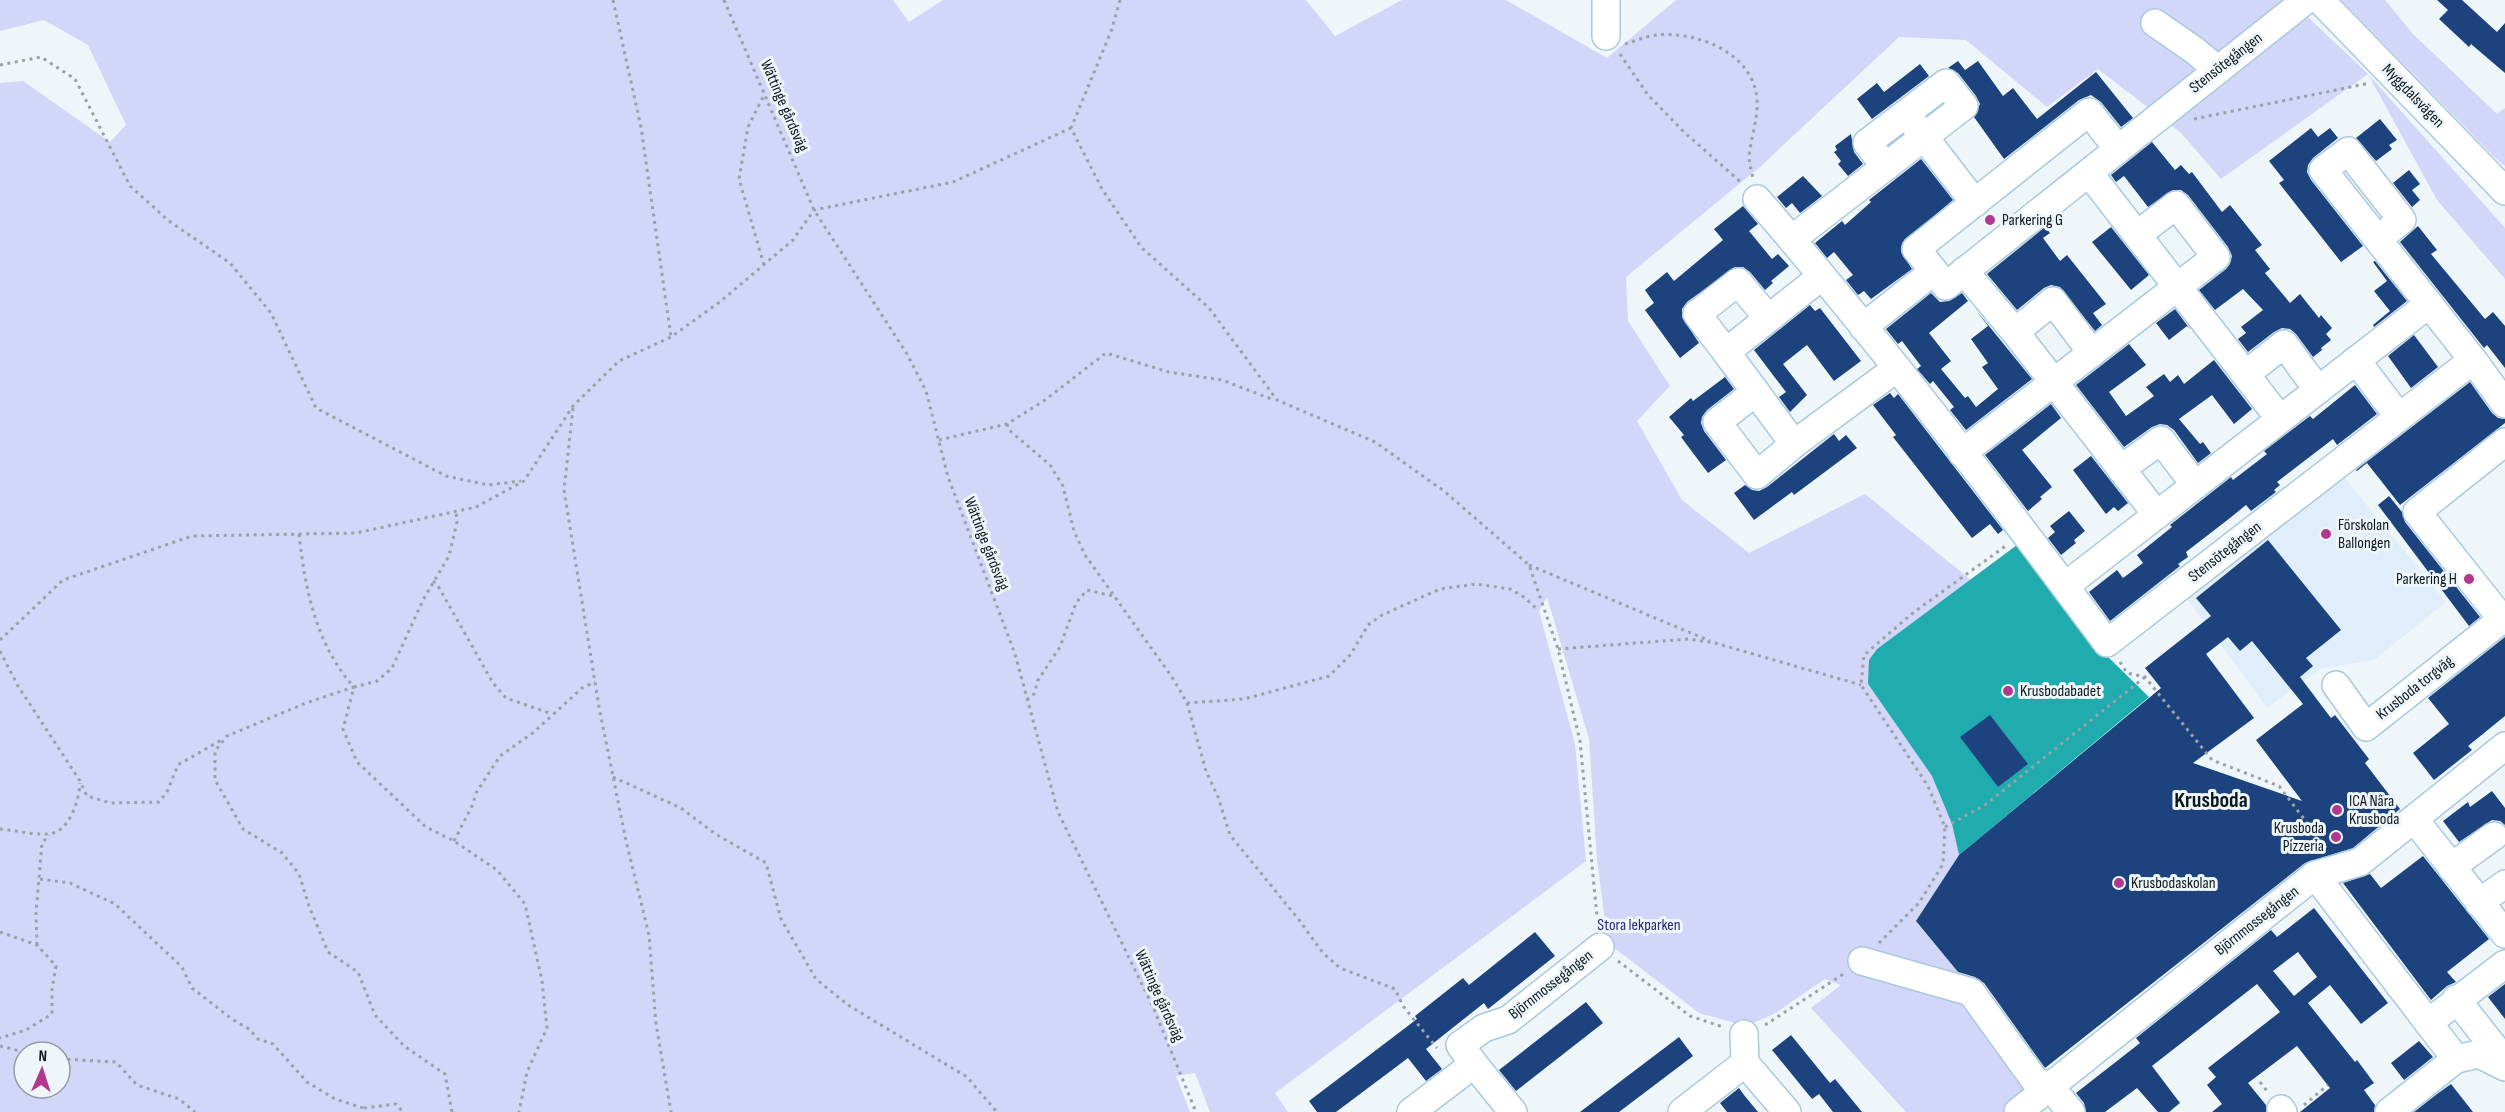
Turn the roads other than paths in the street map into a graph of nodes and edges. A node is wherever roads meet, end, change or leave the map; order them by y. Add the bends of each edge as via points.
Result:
1 (1606, 0) edge
2 (2306, 0) edge
3 (2320, 0) edge
4 (2155, 23) dead end
5 (1606, 36) road end
6 (2217, 70) junction
7 (1906, 113) junction
8 (1924, 137) junction
9 (2118, 149) junction
10 (1886, 167) junction
11 (2089, 173) junction
12 (2505, 191) edge
13 (1757, 199) road end
14 (1975, 203) junction
15 (2137, 235) junction
16 (1792, 239) junction
17 (2378, 239) dead end
18 (1934, 271) junction
19 (1964, 271) junction
20 (1822, 276) junction
21 (2178, 287) junction
22 (2429, 304) junction
23 (1768, 318) junction
24 (1863, 327) junction
25 (2015, 332) junction
26 (1726, 352) junction
27 (2092, 353) junction
28 (2356, 360) junction
29 (2473, 360) junction
30 (1897, 368) junction
31 (2246, 374) junction
32 (2054, 382) junction
33 (2318, 390) junction
34 (1756, 392) junction
35 (2505, 404) edge
36 (2399, 417) junction
37 (2280, 419) junction
38 (2505, 442) edge
39 (1794, 444) junction
40 (1962, 453) junction
41 (2121, 469) junction
42 (2195, 485) junction
43 (2157, 515) junction
44 (2065, 586) junction
45 (2503, 618) edge
46 (2336, 685) dead end
47 (2505, 747) edge
48 (2414, 819) junction
49 (2494, 836) dead end
50 (2451, 867) junction
51 (2315, 875) junction
52 (2505, 884) edge
53 (2479, 903) junction
54 (2505, 934) edge
55 (1600, 947) road end
56 (1862, 961) road end
57 (2505, 964) edge
58 (2456, 999) junction
59 (2428, 1023) junction
60 (1744, 1034) road end
61 (1467, 1054) junction
62 (2456, 1059) junction
63 (2505, 1061) edge
64 (1746, 1063) junction
65 (2505, 1067) edge
66 (2049, 1085) junction
67 (1411, 1112) edge
68 (1513, 1112) edge
69 (1682, 1112) edge
70 (1787, 1112) edge
71 (2018, 1112) edge
72 (2071, 1112) edge
73 (2389, 1112) edge

1 - 5 street
2 - 6 street, Stensötegången
3 - 12 street, Myggdalsvägen
4 - 6 street
6 - 9 street, Stensötegången
7 - 8 street
7 - 8 street via 1946,83 1964,106
7 - 10 street via 1867,143
8 - 10 street
8 - 14 street
9 - 11 street, Stensötegången
9 - 14 street via 2089,112
10 - 16 street
11 - 15 street
11 - 19 street, Stensötegången
13 - 16 street
14 - 18 street via 1916,249
15 - 21 street
15 - 21 street via 2176,205 2216,258
16 - 20 street
17 - 22 street
18 - 19 street, Stensötegången via 1946,286
18 - 24 street
19 - 25 street
20 - 23 street
20 - 24 street
21 - 27 street
21 - 31 street
22 - 28 street
22 - 29 street
23 - 26 street
23 - 26 street via 1738,282 1697,314
24 - 30 street
25 - 27 street via 2053,301
25 - 32 street
26 - 34 street
27 - 32 street
28 - 33 street
28 - 36 street
29 - 35 street
29 - 36 street, Stensötegången
30 - 39 street
30 - 40 street
31 - 33 street via 2284,344
31 - 37 street
32 - 40 street
32 - 41 street
33 - 37 street
34 - 39 street
34 - 39 street via 1717,422 1757,475
36 - 44 street, Stensötegången via 2107,643
37 - 42 street
38 - 45 street via 2417,512
40 - 44 street
41 - 42 street via 2161,440
41 - 43 street
42 - 43 street
43 - 44 street
45 - 46 street, Krusboda torgväg via 2366,727
47 - 48 street, Björnmossegången
48 - 50 street
48 - 51 street, Björnmossegången via 2360,862
49 - 50 street
50 - 53 street
51 - 59 street
51 - 66 street, Björnmossegången
52 - 53 street
53 - 54 street
55 - 61 street, Björnmossegången via 1508,1020 1485,1028
56 - 66 street via 1971,992 2036,1082
57 - 58 street
58 - 59 street
58 - 63 street
59 - 62 street
60 - 64 street
61 - 67 street, Björnmossegången
61 - 68 street
62 - 65 street via 2480,1054
62 - 73 street
64 - 69 street
64 - 70 street
66 - 71 street, Björnmossegången
66 - 72 street

